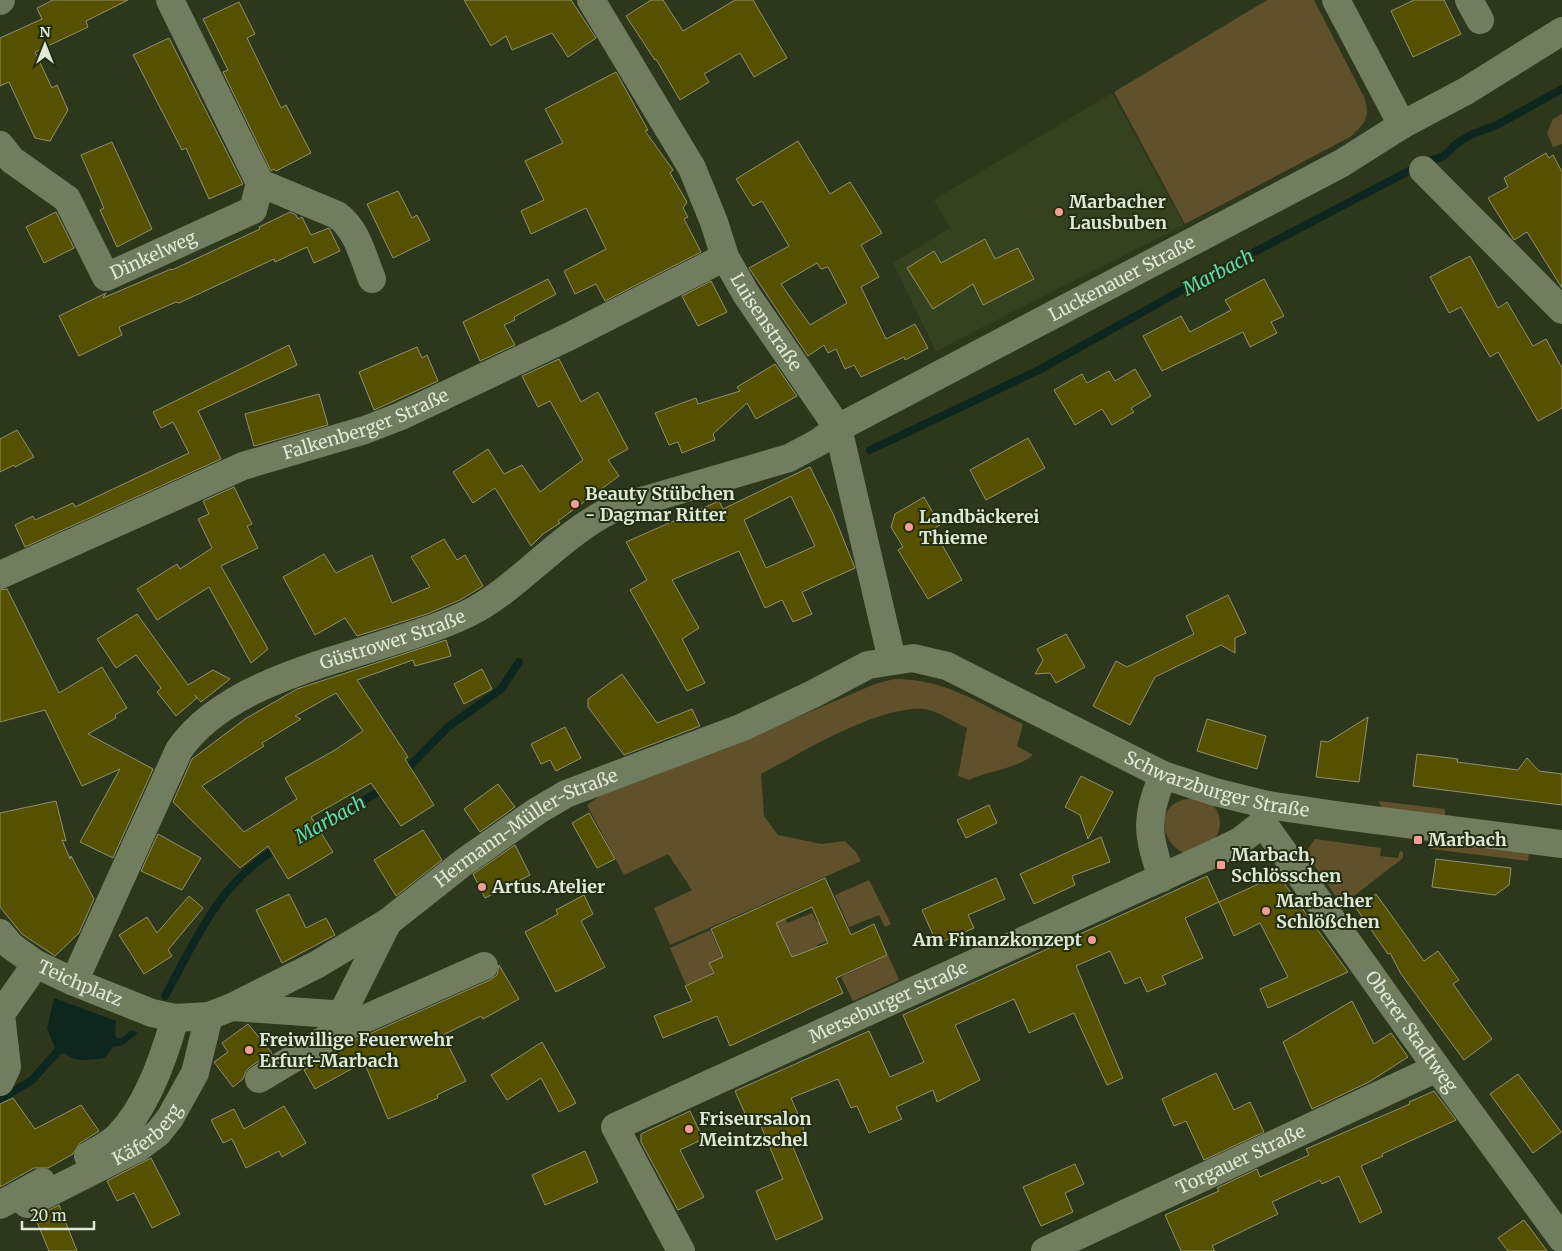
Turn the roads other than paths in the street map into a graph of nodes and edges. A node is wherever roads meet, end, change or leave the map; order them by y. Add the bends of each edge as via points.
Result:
1 (170, 0) edge
2 (591, 0) edge
3 (1336, 0) edge
4 (1562, 31) edge
5 (1402, 125) junction
6 (0, 145) edge
7 (1423, 170) dead end
8 (260, 183) junction
9 (725, 257) junction
10 (372, 279) dead end
11 (1562, 310) edge
12 (838, 428) junction
13 (0, 575) edge
14 (892, 660) junction
15 (1163, 775) junction
16 (1266, 814) junction
17 (1562, 844) edge
18 (1162, 878) junction
19 (388, 922) junction
20 (0, 933) edge
21 (36, 964) junction
22 (484, 966) dead end
23 (74, 982) junction
24 (220, 1012) junction
25 (175, 1018) junction
26 (342, 1023) junction
27 (1437, 1068) junction
28 (3, 1078) edge
29 (259, 1080) dead end
30 (27, 1204) dead end
31 (0, 1205) edge
32 (1557, 1222) edge
33 (681, 1251) edge
34 (1045, 1251) edge

1 - 8 street
2 - 9 street, Luisenstraße via 692,168
3 - 5 street
4 - 5 street, Luckenauer Straße via 1466,91
5 - 12 street, Luckenauer Straße via 1342,163
6 - 8 street, Dinkelweg via 12,160 67,199 106,277 253,210
7 - 11 street
8 - 10 street via 345,221
9 - 12 street, Luisenstraße via 746,294
9 - 13 street, Falkenberger Straße via 568,337 401,416 243,466
12 - 14 street, Luisenstraße
12 - 23 street, Güstrower Straße via 789,458 611,510 586,523 504,589 467,614 288,677 251,692 215,714 189,735 179,750
14 - 15 street, Schwarzburger Straße via 913,658 947,666
14 - 19 street, Hermann-Müller-Straße via 868,665 743,727 566,794 464,862
15 - 16 street, Schwarzburger Straße via 1215,792
15 - 18 street via 1153,799 1148,825
16 - 17 street, Schwarzburger Straße
16 - 18 street, Merseburger Straße via 1240,841
16 - 27 street, Oberer Stadtweg
18 - 33 street, Merseburger Straße via 615,1127
19 - 24 street, Hermann-Müller-Straße via 316,965
19 - 26 street
20 - 21 street via 10,946
21 - 23 street, Teichplatz
21 - 28 street, Teichplatz via 1,1014 7,1067
22 - 26 street
23 - 25 street, Teichplatz via 152,1013
24 - 25 street, Hermann-Müller-Straße
24 - 26 street via 332,1014
24 - 30 street, Käferberg via 196,1073 158,1133 138,1148
25 - 31 street, Käferberg via 151,1083 132,1120 119,1136
26 - 29 street
27 - 32 street, Oberer Stadtweg
27 - 34 street, Torgauer Straße

